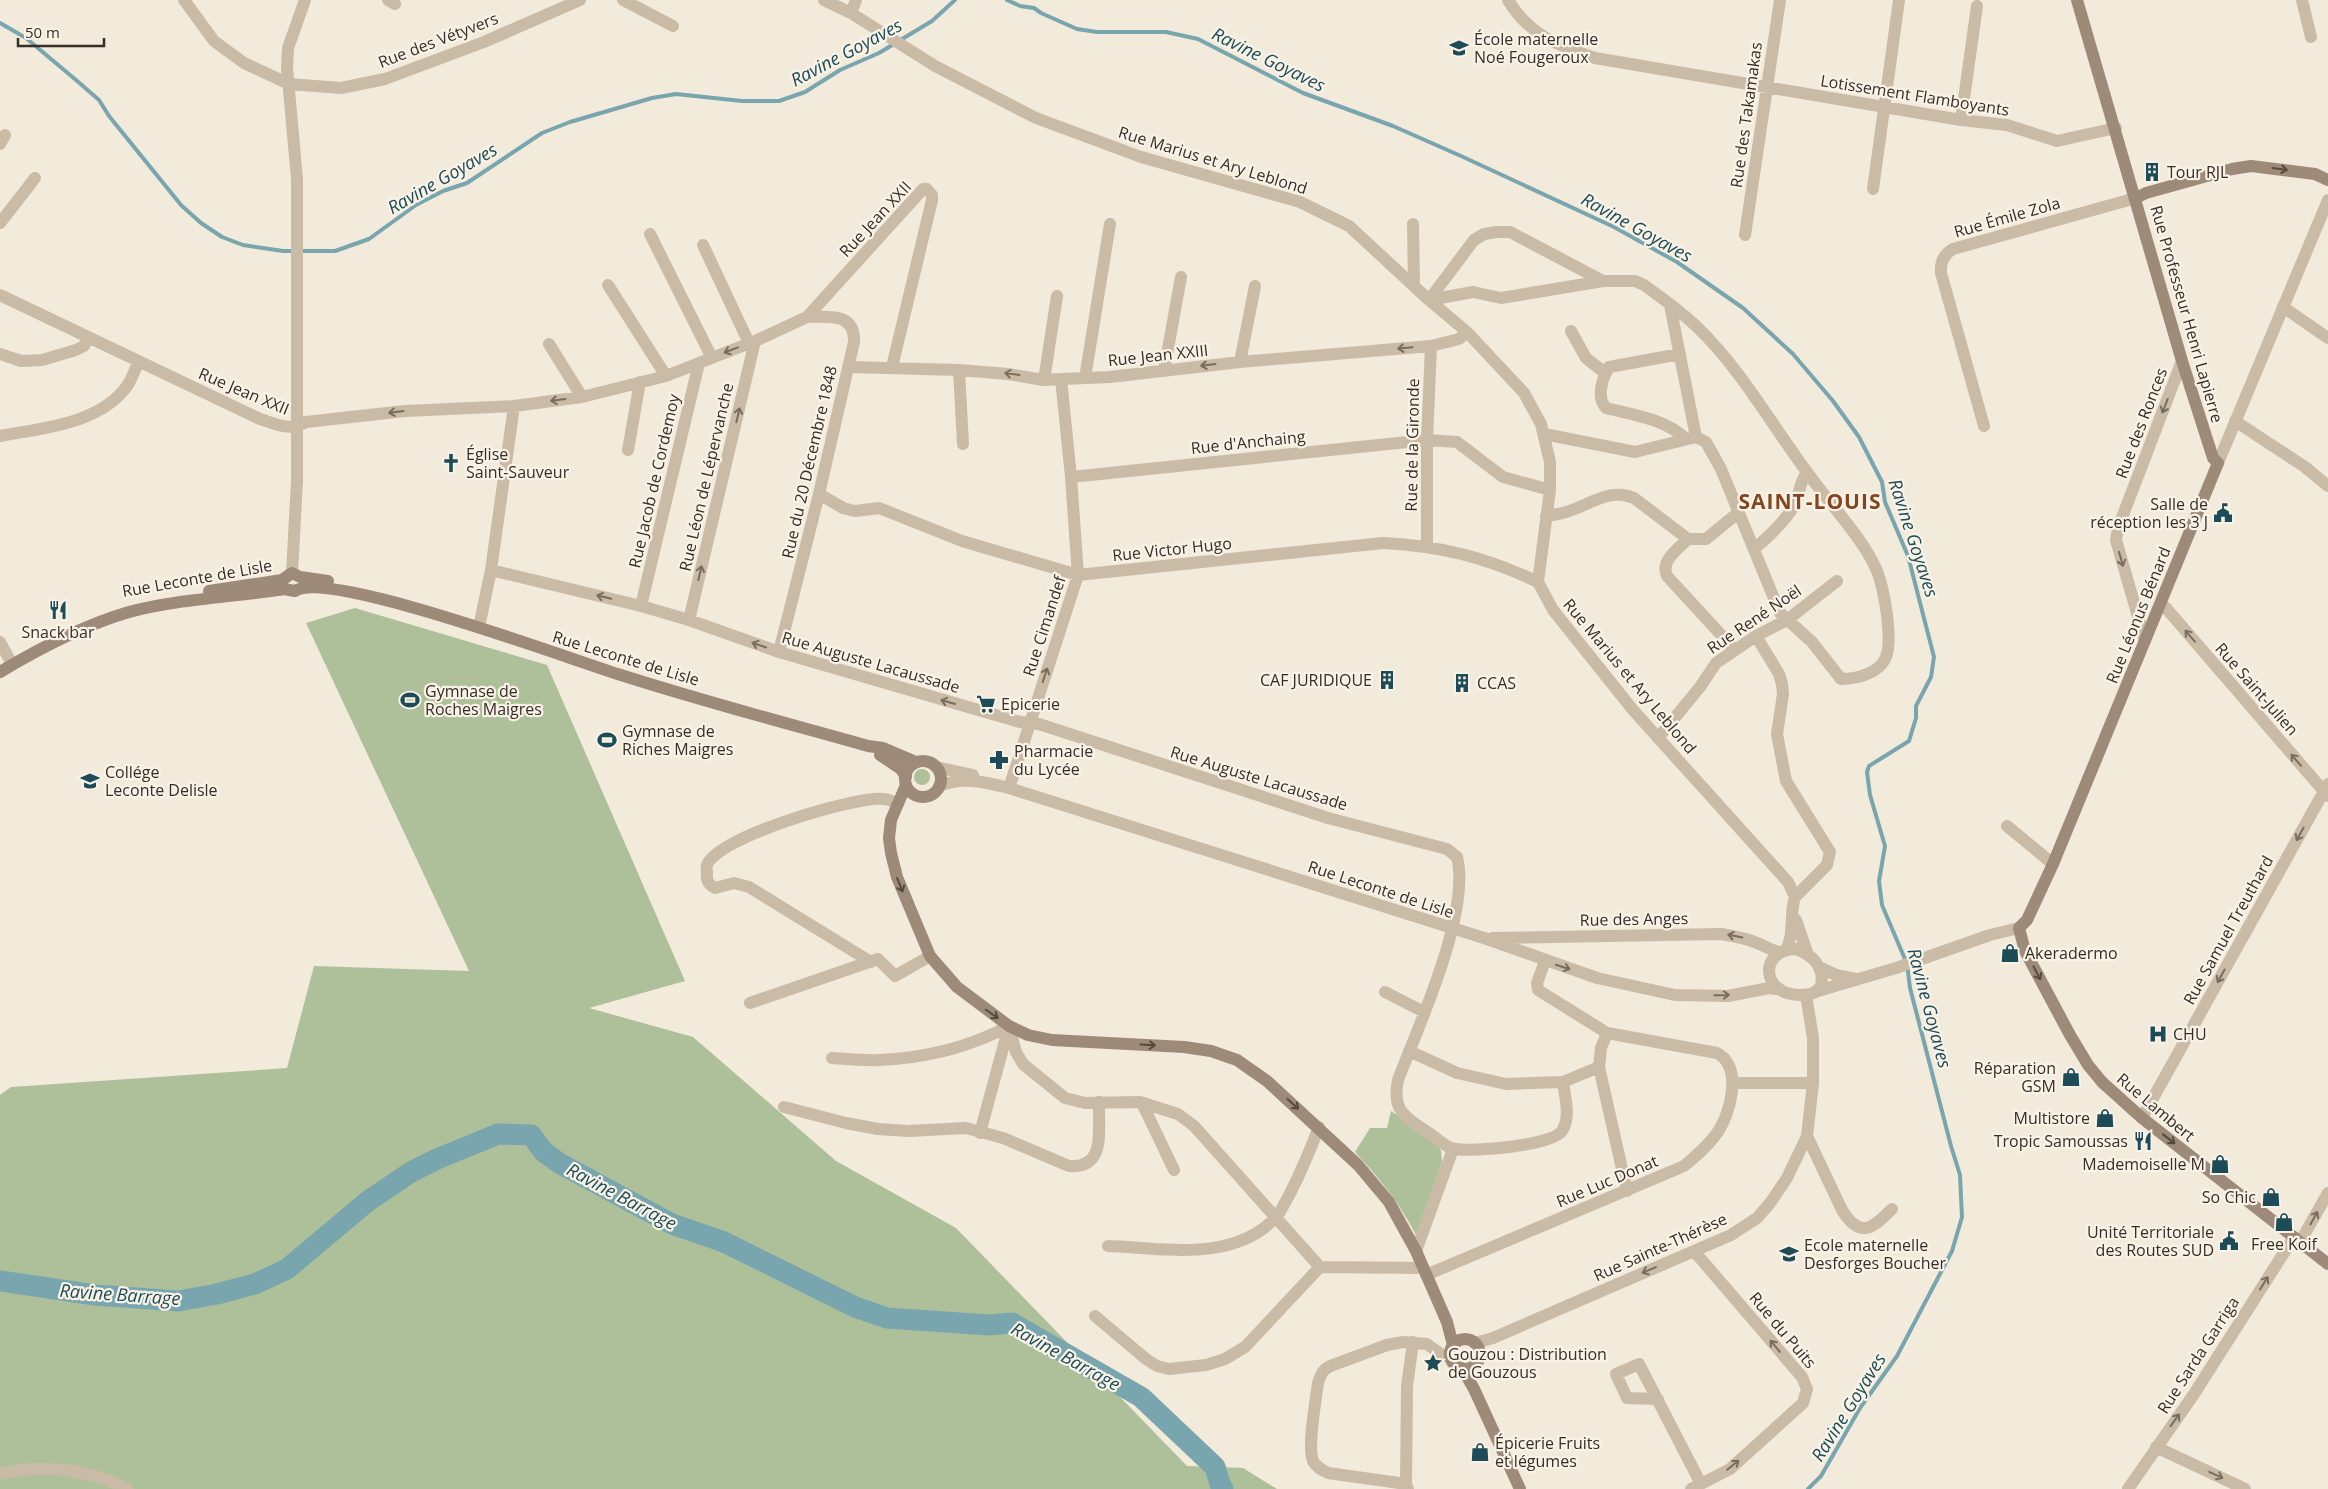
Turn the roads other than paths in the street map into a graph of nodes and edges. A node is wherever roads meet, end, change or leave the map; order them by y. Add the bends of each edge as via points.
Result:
1 (184, 0) edge
2 (304, 0) edge
3 (580, 0) edge
4 (623, 0) edge
5 (824, 0) edge
6 (856, 0) edge
7 (1508, 0) edge
8 (1780, 0) edge
9 (1899, 0) edge
10 (2077, 0) edge
11 (2302, 0) edge
12 (1977, 6) dead end
13 (850, 13) junction
14 (674, 26) dead end
15 (2311, 37) dead end
16 (289, 84) junction
17 (1767, 87) junction
18 (1884, 107) junction
19 (1960, 120) junction
20 (2116, 128) junction
21 (36, 178) dead end
22 (2328, 180) edge
23 (1874, 189) dead end
24 (2136, 198) junction
25 (2328, 200) edge
26 (1, 218) edge
27 (1110, 224) dead end
28 (1413, 224) dead end
29 (650, 234) dead end
30 (1745, 236) dead end
31 (703, 245) dead end
32 (1181, 276) dead end
33 (1603, 281) junction
34 (608, 285) dead end
35 (1255, 286) dead end
36 (1414, 286) junction
37 (1057, 296) dead end
38 (3, 300) edge
39 (1429, 300) junction
40 (1670, 305) junction
41 (2283, 307) junction
42 (807, 317) junction
43 (1571, 331) dead end
44 (1467, 332) junction
45 (88, 338) junction
46 (2328, 338) edge
47 (752, 342) junction
48 (549, 344) dead end
49 (1432, 346) junction
50 (0, 354) edge
51 (1680, 354) junction
52 (712, 358) junction
53 (2182, 361) junction
54 (138, 362) junction
55 (1240, 362) junction
56 (699, 363) junction
57 (848, 367) junction
58 (892, 367) junction
59 (959, 370) junction
60 (1164, 370) junction
61 (1605, 373) junction
62 (666, 376) junction
63 (1085, 378) junction
64 (1061, 379) junction
65 (1044, 380) junction
66 (640, 382) junction
67 (582, 397) junction
68 (514, 406) junction
69 (2235, 421) junction
70 (1984, 426) dead end
71 (297, 427) junction
72 (1544, 434) junction
73 (0, 436) edge
74 (1691, 438) junction
75 (1427, 440) junction
76 (963, 444) dead end
77 (628, 450) dead end
78 (2218, 463) junction
79 (1806, 472) junction
80 (1071, 477) junction
81 (2328, 486) edge
82 (1550, 490) junction
83 (819, 494) junction
84 (1739, 512) junction
85 (1546, 516) junction
86 (1688, 539) junction
87 (1427, 546) junction
88 (1754, 548) junction
89 (491, 570) junction
90 (1078, 575) junction
91 (292, 581) junction
92 (1837, 581) dead end
93 (1538, 582) junction
94 (641, 606) junction
95 (2160, 606) junction
96 (689, 620) junction
97 (1786, 620) junction
98 (479, 627) junction
99 (1756, 636) junction
100 (2145, 641) junction
101 (0, 642) edge
102 (1735, 650) junction
103 (779, 652) junction
104 (7, 662) edge
105 (0, 672) edge
106 (1029, 723) junction
107 (1658, 738) junction
108 (868, 746) junction
109 (916, 762) junction
110 (936, 767) junction
111 (906, 781) junction
112 (981, 781) junction
113 (939, 786) junction
114 (1009, 788) junction
115 (2327, 791) edge
116 (918, 796) junction
117 (898, 804) junction
118 (2007, 826) dead end
119 (889, 838) junction
120 (2053, 864) junction
121 (1795, 897) junction
122 (1791, 910) junction
123 (2019, 928) junction
124 (1453, 929) junction
125 (1484, 938) junction
126 (1783, 951) junction
127 (1808, 955) junction
128 (930, 956) junction
129 (1545, 961) junction
130 (871, 962) junction
131 (1821, 968) junction
132 (1858, 979) junction
133 (1776, 989) junction
134 (1385, 992) dead end
135 (1812, 993) junction
136 (750, 1003) dead end
137 (1424, 1012) junction
138 (1009, 1026) junction
139 (1607, 1033) junction
140 (1409, 1051) junction
141 (832, 1058) dead end
142 (1599, 1067) junction
143 (1563, 1082) junction
144 (1732, 1083) junction
145 (1813, 1083) junction
146 (1100, 1102) junction
147 (1142, 1103) junction
148 (784, 1107) dead end
149 (2142, 1118) junction
150 (1319, 1127) junction
151 (980, 1133) junction
152 (1807, 1136) junction
153 (1453, 1149) junction
154 (1174, 1170) dead end
155 (1627, 1191) junction
156 (2328, 1193) edge
157 (1892, 1209) dead end
158 (1277, 1217) junction
159 (2297, 1239) junction
160 (1108, 1246) dead end
161 (1416, 1250) junction
162 (1694, 1251) junction
163 (2328, 1264) edge
164 (1320, 1267) junction
165 (1424, 1271) junction
166 (1095, 1316) dead end
167 (1413, 1342) junction
168 (1455, 1347) junction
169 (1477, 1347) junction
170 (1467, 1368) junction
171 (1658, 1399) dead end
172 (2156, 1447) junction
173 (0, 1474) edge
174 (1407, 1486) edge
175 (1696, 1487) edge
176 (128, 1489) edge
177 (1520, 1489) edge
178 (2128, 1489) edge
179 (2245, 1489) edge

1 - 16 street, Rue des Vétyvers via 214,41 229,54
2 - 16 street via 288,48
3 - 16 street, Rue des Vétyvers via 484,42 385,79 341,88
4 - 14 street
5 - 13 street, Rue Marius et Ary Leblond
6 - 13 street
7 - 17 street, Lotissement Flamboyants via 1518,16 1537,33 1555,44 1595,58
8 - 17 street, Rue des Takamakas
9 - 18 street
10 - 20 main road, Rue Professeur Henri Lapierre
11 - 15 street
12 - 19 street
13 - 36 street, Rue Marius et Ary Leblond via 915,54 1036,118 1141,157 1300,202 1349,226
16 - 71 street via 297,179
17 - 18 street, Lotissement Flamboyants
17 - 30 street, Rue des Takamakas
18 - 19 street, Lotissement Flamboyants
18 - 23 street
19 - 20 street, Lotissement Flamboyants via 2007,126 2057,141
20 - 24 main road, Rue Professeur Henri Lapierre
21 - 26 street
24 -> 22 main road via 2251,166 2315,174
24 - 53 main road, Rue Professeur Henri Lapierre
24 - 70 street, Rue Émile Zola via 1953,249 1943,259 1941,273
25 - 41 street, Rue Léonus Bénard
27 - 63 street
28 - 36 street
29 - 52 street
31 - 47 street
32 - 60 street
33 - 39 street via 1501,298 1473,292
33 - 39 street via 1510,232 1498,232 1484,234 1474,240
33 - 40 street via 1635,281
34 - 62 street
35 - 55 street
36 - 39 street, Rue Marius et Ary Leblond
37 - 65 street
38 - 45 street, Rue Jean XXII
39 - 44 street, Rue Marius et Ary Leblond
40 - 51 street
40 - 79 street via 1697,326 1720,352
41 - 46 street
41 - 69 street, Rue Léonus Bénard
42 - 47 street, Rue Jean XXII
42 - 57 street, Rue du 20 Décembre 1848 via 835,317 850,325 854,342
42 - 58 street, Rue Jean XXII via 923,190 930,190 932,200
43 - 61 street via 1586,358
44 - 49 street, Rue Jean XXIII via 1459,339
44 - 72 street, Rue Marius et Ary Leblond via 1524,393
45 - 50 street via 84,346 76,350 42,360 21,361
45 - 54 street, Rue Jean XXII
47 -> 52 street, Rue Jean XXII
96 -> 47 street, Rue Léon de Lépervanche
48 - 67 street
49 -> 55 street, Rue Jean XXIII
49 - 75 street, Rue de la Gironde
51 - 61 street via 1615,365
51 - 74 street
52 - 56 street, Rue Jean XXII
53 - 78 main road, Rue Professeur Henri Lapierre
53 -> 100 street, Rue des Ronces via 2116,540
54 - 71 street, Rue Jean XXII via 260,419 284,427
54 - 73 street via 128,386 104,409
55 -> 60 street, Rue Jean XXIII
56 - 62 street, Rue Jean XXII
56 - 94 street, Rue Jacob de Cordemoy
57 - 58 street, Rue Jean XXIII
57 - 83 street, Rue du 20 Décembre 1848
58 - 59 street, Rue Jean XXIII
65 -> 59 street, Rue Jean XXIII
59 - 76 street
60 - 63 street, Rue Jean XXIII
61 - 74 street via 1600,396 1606,408 1663,423
62 - 66 street, Rue Jean XXII
63 - 64 street, Rue Jean XXIII
64 - 65 street, Rue Jean XXIII
64 - 80 street, Rue Cimandef
66 - 67 street, Rue Jean XXII
66 - 77 street
67 -> 68 street, Rue Jean XXII
68 -> 71 street, Rue Jean XXII via 405,411 306,422
68 - 89 street
69 - 78 street, Rue Léonus Bénard
69 - 81 street via 2276,446
71 - 91 street
72 - 74 street via 1635,452
72 - 82 street, Rue Marius et Ary Leblond via 1550,462
74 - 84 street via 1706,442 1712,451
75 - 80 street, Rue d'Anchaing
75 - 82 street, Rue d'Anchaing via 1453,441 1503,477
75 - 87 street, Rue de la Gironde
78 - 95 main road, Rue Léonus Bénard
79 - 88 street via 1790,513
79 - 97 street via 1868,554 1877,571 1888,620 1886,656 1879,667 1867,674 1841,679 1812,642
80 - 90 street, Rue Cimandef
82 - 85 street, Rue Marius et Ary Leblond
83 - 90 street, Rue Victor Hugo via 844,508 855,511 878,508 962,541
83 - 103 street, Rue du 20 Décembre 1848
84 - 86 street via 1706,539
84 - 88 street
85 - 86 street via 1614,494 1624,494
85 - 93 street, Rue Marius et Ary Leblond
86 - 102 street via 1668,560 1665,572
87 - 90 street, Rue Victor Hugo via 1383,543
87 - 93 street, Rue Victor Hugo via 1483,559
88 - 97 street via 1780,613
94 -> 89 street, Rue Auguste Lacaussade
89 - 98 street
106 -> 90 street, Rue Cimandef
91 - 98 main road, Rue Leconte de Lisle via 375,597
91 - 104 main road, Rue Leconte de Lisle via 128,605 87,620
92 - 97 street, Rue René Noël
93 - 107 street, Rue Marius et Ary Leblond via 1572,637
94 - 96 street, Rue Auguste Lacaussade
95 - 100 main road, Rue Léonus Bénard
115 -> 95 street, Rue Saint-Julien via 2166,608
103 -> 96 street, Rue Auguste Lacaussade
97 - 99 street, Rue René Noël
98 - 108 main road, Rue Leconte de Lisle via 621,676
99 - 102 street, Rue René Noël
99 - 121 street via 1782,684 1777,734 1786,781 1830,852 1830,862
100 - 120 main road, Rue Léonus Bénard
101 - 104 street
102 - 107 street, Rue René Noël via 1711,667 1700,687
106 -> 103 street, Rue Auguste Lacaussade
104 - 105 main road, Rue Leconte de Lisle
106 - 114 street, Rue Cimandef
106 - 124 street, Rue Auguste Lacaussade via 1328,818 1447,849 1457,857 1460,868
107 - 121 street, Rue Marius et Ary Leblond via 1778,868
108 - 109 main road, Rue Leconte de Lisle via 883,748
108 - 111 main road, Rue Leconte de Lisle via 893,763
109 - 110 main road via 927,762
109 - 111 main road via 908,769
110 - 112 street, Rue Leconte de Lisle via 974,776
110 - 113 main road via 941,777
111 - 116 main road via 912,793
111 - 117 main road
112 - 113 street, Rue Leconte de Lisle via 951,781
112 - 114 street, Rue Leconte de Lisle
113 - 116 main road via 929,796
114 - 124 street, Rue Leconte de Lisle
115 -> 149 street, Rue Samuel Treuthard
116 - 119 main road via 900,815
117 - 119 main road via 891,820
117 - 130 street via 886,798 845,803 782,822 743,839 715,856 707,865 706,878 715,888 734,883 749,887
118 - 120 street
119 -> 128 main road via 897,877
120 - 123 main road, Rue Léonus Bénard via 2027,920
121 - 122 street
122 - 126 street via 1792,932
122 - 127 street
123 - 132 street
123 -> 149 main road, Rue Lambert via 2025,951 2088,1066
124 - 125 street, Rue Leconte de Lisle
124 - 137 street, Rue Auguste Lacaussade
126 -> 125 street, Rue des Anges via 1772,952 1758,943 1721,934
125 - 129 street, Rue Leconte de Lisle
126 - 127 street via 1796,949
126 - 133 street via 1771,962 1769,969 1770,980
127 - 131 street
128 - 130 street via 896,976 878,959
128 -> 138 main road via 957,987
129 -> 133 street, Rue Leconte de Lisle via 1597,978 1675,995 1728,996
129 - 139 street via 1537,983 1538,990
130 - 136 street
131 - 132 street
131 - 135 street via 1822,980
132 - 135 street
133 - 135 street via 1790,994
134 - 137 street
135 - 145 street, Rue Sainte-Thérèse
137 - 140 street, Rue Auguste Lacaussade
138 - 141 street via 986,1038 922,1055 878,1060
138 - 146 street via 1016,1052 1032,1073 1065,1098 1075,1102
138 -> 150 main road via 1028,1035 1052,1040 1184,1047 1237,1060 1267,1081
138 - 151 street
139 - 142 street
139 - 144 street, Rue Luc Donat via 1717,1053 1730,1065
140 - 143 street via 1457,1073 1506,1084
140 - 153 street, Rue Auguste Lacaussade via 1396,1090 1399,1109 1405,1117
142 - 143 street
142 - 155 street
143 - 153 street via 1567,1120 1561,1132 1551,1138 1498,1148
144 - 145 street
144 - 155 street, Rue Luc Donat via 1728,1109 1718,1133 1700,1153 1684,1166
145 - 152 street, Rue Sainte-Thérèse
146 - 147 street
146 - 151 street via 1097,1150 1094,1159 1080,1167 1069,1166 1003,1138
147 - 154 street
147 - 158 street via 1178,1114 1194,1126
148 - 151 street via 878,1129 966,1128
149 -> 159 main road, Rue Lambert
150 - 158 street via 1301,1174
150 - 161 main road via 1358,1165 1389,1202
152 - 157 street via 1842,1210 1856,1228 1874,1226
152 - 162 street, Rue Sainte-Thérèse via 1787,1178 1758,1218 1731,1235
153 - 161 street
155 - 165 street, Rue Luc Donat
159 -> 156 street, Rue Sarda Garriga
158 - 160 street via 1255,1234 1230,1245 1200,1249
158 - 164 street
159 - 163 main road, Rue Lambert
172 -> 159 street, Rue Sarda Garriga
161 - 165 main road
162 -> 169 street, Rue Sainte-Thérèse
175 -> 162 street, Rue du Puits via 1730,1468 1804,1403 1807,1389 1802,1377
164 - 165 street
164 - 166 street via 1245,1347 1225,1359 1189,1368 1157,1366
165 - 168 main road
167 - 168 street via 1427,1344 1442,1355
167 - 174 street via 1407,1386
167 - 174 street via 1387,1345 1325,1368 1318,1382 1312,1446 1314,1463 1320,1470
168 - 169 main road via 1469,1340
168 - 170 main road via 1455,1364
169 - 170 main road via 1478,1360
170 - 177 main road
171 - 175 street, Rue du Puits
172 - 178 street, Rue Sarda Garriga
172 -> 179 street
173 - 176 street via 15,1470 55,1469 87,1474

